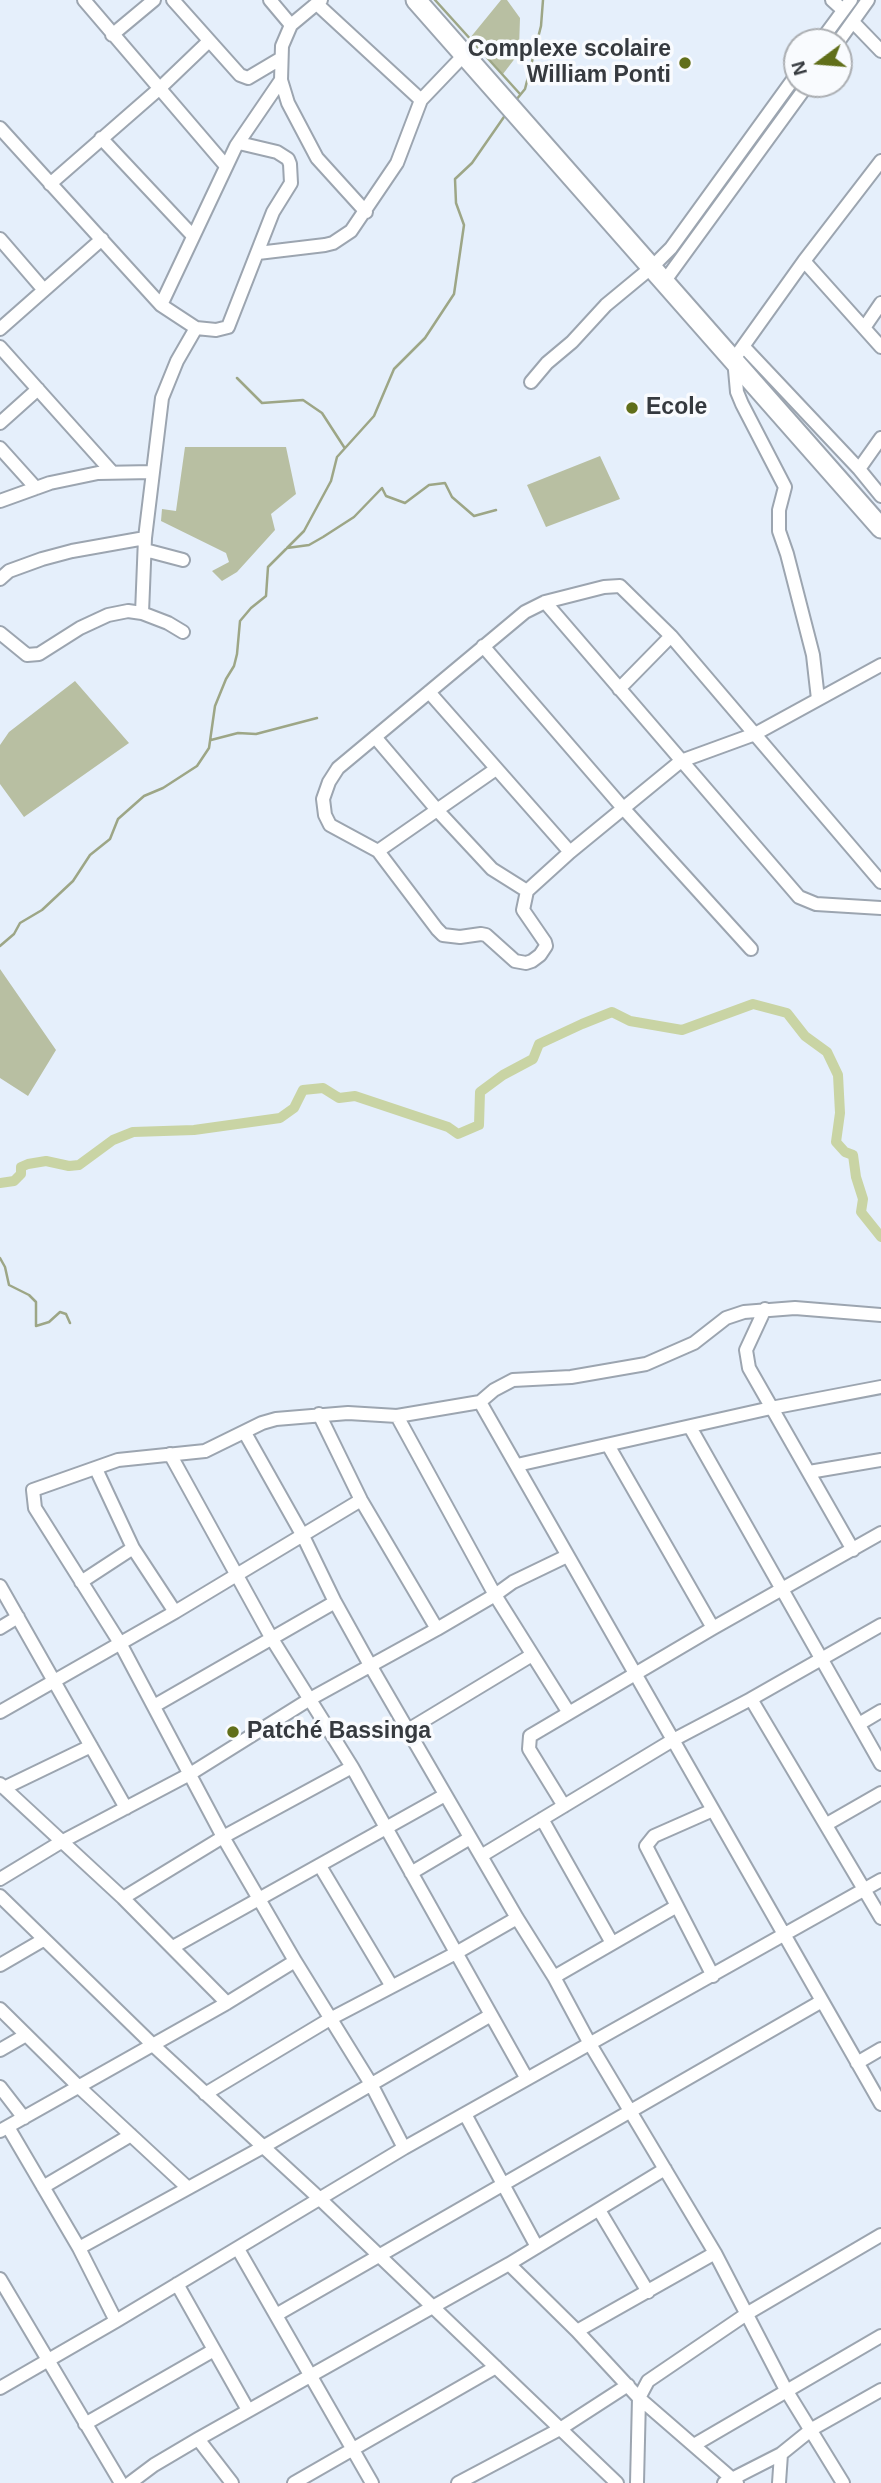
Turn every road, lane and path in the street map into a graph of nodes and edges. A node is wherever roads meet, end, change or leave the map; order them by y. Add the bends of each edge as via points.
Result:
1 (84, 0) edge
2 (155, 0) edge
3 (173, 0) edge
4 (270, 0) edge
5 (416, 0) edge
6 (832, 0) edge
7 (869, 0) edge
8 (319, 2) edge
9 (847, 5) edge
10 (853, 22) junction
11 (291, 25) junction
12 (830, 28) edge
13 (848, 28) edge
14 (112, 35) junction
15 (209, 41) junction
16 (881, 51) edge
17 (465, 54) junction
18 (280, 59) junction
19 (281, 80) junction
20 (160, 88) junction
21 (783, 93) edge
22 (797, 98) edge
23 (421, 100) junction
24 (0, 128) edge
25 (101, 138) junction
26 (239, 142) junction
27 (881, 161) edge
28 (226, 166) junction
29 (50, 184) junction
30 (366, 212) junction
31 (193, 236) junction
32 (0, 239) edge
33 (102, 239) junction
34 (258, 253) junction
35 (804, 261) junction
36 (658, 274) junction
37 (44, 290) junction
38 (881, 303) edge
39 (161, 305) junction
40 (196, 328) junction
41 (863, 328) junction
42 (0, 329) edge
43 (0, 347) edge
44 (881, 347) edge
45 (739, 353) junction
46 (531, 382) dead end
47 (38, 389) junction
48 (0, 423) edge
49 (881, 438) edge
50 (0, 448) edge
51 (859, 469) junction
52 (111, 472) junction
53 (153, 472) junction
54 (36, 488) junction
55 (881, 496) edge
56 (0, 501) edge
57 (881, 528) edge
58 (145, 544) junction
59 (183, 560) dead end
60 (0, 579) edge
61 (544, 602) junction
62 (142, 613) junction
63 (183, 632) dead end
64 (0, 633) edge
65 (671, 636) junction
66 (483, 646) junction
67 (881, 665) edge
68 (620, 689) junction
69 (429, 692) junction
70 (818, 699) junction
71 (755, 734) junction
72 (375, 737) junction
73 (681, 761) junction
74 (496, 769) junction
75 (623, 808) junction
76 (438, 811) junction
77 (378, 851) junction
78 (569, 852) junction
79 (881, 882) edge
80 (527, 891) junction
81 (881, 908) edge
82 (751, 949) dead end
83 (765, 1309) junction
84 (881, 1315) edge
85 (881, 1387) edge
86 (480, 1402) junction
87 (771, 1408) junction
88 (319, 1414) junction
89 (397, 1416) junction
90 (690, 1427) junction
91 (244, 1433) junction
92 (608, 1445) junction
93 (170, 1454) junction
94 (881, 1460) edge
95 (517, 1465) junction
96 (96, 1468) junction
97 (808, 1472) junction
98 (361, 1500) junction
99 (881, 1533) edge
100 (303, 1536) junction
101 (133, 1548) junction
102 (853, 1550) junction
103 (567, 1556) junction
104 (236, 1575) junction
105 (81, 1583) junction
106 (0, 1586) edge
107 (782, 1590) junction
108 (495, 1595) junction
109 (335, 1602) junction
110 (175, 1612) junction
111 (19, 1617) junction
112 (881, 1625) edge
113 (0, 1628) edge
114 (713, 1628) junction
115 (437, 1629) junction
116 (272, 1639) junction
117 (120, 1643) junction
118 (532, 1655) junction
119 (821, 1660) junction
120 (370, 1665) junction
121 (635, 1675) junction
122 (55, 1681) junction
123 (310, 1699) junction
124 (751, 1699) junction
125 (154, 1706) junction
126 (881, 1711) edge
127 (0, 1712) edge
128 (569, 1713) junction
129 (859, 1724) junction
130 (408, 1730) junction
131 (673, 1740) junction
132 (91, 1746) junction
133 (881, 1764) edge
134 (352, 1767) junction
135 (190, 1774) junction
136 (2, 1786) edge
137 (881, 1793) edge
138 (445, 1795) junction
139 (564, 1806) junction
140 (125, 1808) junction
141 (713, 1810) junction
142 (542, 1819) junction
143 (827, 1824) junction
144 (386, 1829) junction
145 (223, 1836) junction
146 (470, 1838) junction
147 (61, 1842) junction
148 (481, 1856) junction
149 (320, 1866) junction
150 (411, 1873) junction
151 (0, 1879) edge
152 (881, 1880) edge
153 (865, 1889) junction
154 (0, 1896) edge
155 (123, 1898) junction
156 (260, 1899) junction
157 (677, 1906) junction
158 (881, 1917) edge
159 (517, 1918) junction
160 (785, 1936) junction
161 (43, 1940) junction
162 (612, 1943) junction
163 (173, 1947) junction
164 (456, 1953) junction
165 (295, 1961) junction
166 (0, 1965) edge
167 (713, 1976) junction
168 (554, 1977) junction
169 (391, 1985) junction
170 (822, 2001) junction
171 (227, 2003) junction
172 (0, 2009) edge
173 (491, 2015) junction
174 (330, 2019) junction
175 (26, 2035) junction
176 (590, 2043) junction
177 (153, 2045) junction
178 (881, 2049) edge
179 (0, 2050) edge
180 (858, 2063) junction
181 (527, 2079) junction
182 (371, 2084) junction
183 (0, 2087) edge
184 (79, 2087) junction
185 (205, 2094) junction
186 (881, 2104) edge
187 (631, 2111) junction
188 (466, 2114) junction
189 (24, 2118) junction
190 (4, 2129) edge
191 (131, 2135) junction
192 (262, 2147) junction
193 (404, 2148) junction
194 (665, 2169) junction
195 (504, 2184) junction
196 (43, 2187) junction
197 (188, 2188) junction
198 (320, 2199) junction
199 (599, 2210) junction
200 (881, 2235) edge
201 (537, 2247) junction
202 (79, 2248) junction
203 (238, 2249) junction
204 (715, 2253) junction
205 (380, 2256) junction
206 (509, 2264) junction
207 (0, 2279) edge
208 (177, 2284) junction
209 (649, 2292) junction
210 (3, 2293) edge
211 (433, 2307) junction
212 (748, 2313) junction
213 (276, 2315) junction
214 (116, 2321) junction
215 (577, 2332) junction
216 (881, 2336) edge
217 (214, 2350) junction
218 (47, 2360) junction
219 (496, 2367) junction
220 (311, 2375) junction
221 (628, 2385) junction
222 (0, 2388) edge
223 (786, 2390) junction
224 (881, 2390) edge
225 (639, 2398) junction
226 (248, 2410) junction
227 (85, 2424) junction
228 (560, 2429) junction
229 (812, 2429) junction
230 (198, 2439) junction
231 (694, 2445) junction
232 (354, 2450) junction
233 (782, 2454) junction
234 (732, 2481) edge
235 (121, 2483) edge
236 (130, 2483) edge
237 (232, 2483) edge
238 (294, 2483) edge
239 (372, 2483) edge
240 (459, 2483) edge
241 (617, 2483) edge
242 (637, 2483) edge
243 (779, 2483) edge
244 (843, 2483) edge

1 - 14 street
2 - 14 street
3 - 15 street
4 - 11 street
5 - 17 highway
6 - 9 street
7 - 10 street
8 - 11 street
8 - 23 street
9 - 12 street
10 - 13 street
10 - 16 street
11 - 18 street
14 - 20 street
15 - 18 street via 233,69 248,78
15 - 20 street
17 - 23 street
17 - 36 highway
18 - 19 street
19 - 26 street
19 - 30 street via 317,158
20 - 25 street
20 - 28 street
21 - 36 street via 671,248
22 - 36 street
23 - 30 street via 397,163
24 - 29 street
25 - 29 street
25 - 31 street
26 - 28 street
26 - 34 street via 277,152 290,164 290,183
27 - 35 street
28 - 31 street
29 - 33 street
30 - 34 street via 351,231 333,243
31 - 39 street
32 - 37 street
33 - 37 street
33 - 39 street
34 - 40 street via 228,327
35 - 41 street
35 - 45 street
36 - 45 highway
36 - 46 street via 610,306
37 - 42 street
38 - 41 street
39 - 40 street
40 - 53 street via 162,398
41 - 44 street
43 - 47 street
45 - 51 street
45 - 57 highway
45 - 70 street via 737,392 785,487 779,531 813,655
47 - 48 street
47 - 52 street
49 - 51 street
50 - 54 street
51 - 55 street
52 - 53 street
52 - 54 street
53 - 58 street
54 - 56 street
58 - 59 street
58 - 60 street via 72,551 9,571
58 - 62 street
61 - 65 street via 620,586
61 - 66 street
61 - 68 street
62 - 63 street
62 - 64 street via 107,615 40,654 27,655
65 - 68 street
65 - 71 street
66 - 69 street
66 - 75 street
67 - 70 street
68 - 73 street
69 - 72 street
69 - 74 street
70 - 71 street
71 - 73 street
71 - 79 street
72 - 76 street
72 - 77 street via 338,768 324,799 330,825
73 - 75 street
73 - 81 street via 799,897 816,904
74 - 76 street
74 - 78 street
75 - 78 street
75 - 82 street
76 - 77 street
76 - 80 street via 492,869
77 - 80 street via 443,934 486,935 522,963 532,961 545,946 523,910
78 - 80 street
83 - 84 street
83 - 86 street via 726,1318 695,1343 646,1364 571,1377 513,1380
83 - 87 street via 746,1359
85 - 87 street
86 - 89 street
86 - 95 street
87 - 90 street
87 - 97 street
88 - 89 street
88 - 91 street via 276,1419
88 - 98 street
89 - 108 street
90 - 92 street
90 - 107 street
91 - 93 street via 205,1451
91 - 100 street
92 - 95 street
92 - 114 street
93 - 96 street via 135,1457
93 - 104 street
94 - 97 street
95 - 103 street
96 - 101 street
96 - 105 street via 33,1490 35,1508
97 - 102 street
98 - 100 street
98 - 115 street
99 - 102 street
100 - 104 street
100 - 109 street
101 - 105 street
101 - 110 street
102 - 107 street
103 - 108 street
103 - 121 street
104 - 110 street
104 - 116 street
105 - 117 street
106 - 111 street
107 - 114 street
107 - 119 street
108 - 115 street
108 - 118 street
109 - 116 street
109 - 120 street
110 - 117 street
111 - 113 street
111 - 122 street
112 - 119 street
114 - 121 street
115 - 120 street
116 - 123 street
116 - 125 street
117 - 122 street
117 - 125 street
118 - 128 street
118 - 130 street
119 - 124 street
119 - 129 street
120 - 123 street
120 - 130 street
121 - 128 street
121 - 131 street
122 - 127 street
122 - 132 street
123 - 134 street
123 - 135 street
124 - 131 street
124 - 143 street
125 - 135 street
126 - 129 street
128 - 139 street via 528,1741
129 - 133 street
130 - 138 street
131 - 139 street
131 - 141 street
132 - 136 street
132 - 140 street
134 - 144 street
134 - 145 street
135 - 140 street
135 - 145 street
136 - 147 street
137 - 143 street
138 - 144 street
138 - 146 street
139 - 142 street
140 - 147 street
141 - 157 street via 654,1836 646,1846
141 - 160 street
142 - 148 street
142 - 162 street
143 - 153 street
144 - 149 street
144 - 150 street
145 - 155 street
145 - 156 street
146 - 148 street
146 - 150 street
147 - 151 street
147 - 155 street
148 - 159 street
149 - 156 street
149 - 169 street
150 - 164 street
152 - 153 street
153 - 158 street
153 - 160 street
154 - 161 street
155 - 163 street
156 - 163 street
156 - 165 street
157 - 162 street
157 - 167 street
159 - 164 street
159 - 168 street
160 - 167 street
160 - 170 street
161 - 166 street
161 - 177 street
162 - 168 street
163 - 171 street
164 - 169 street
164 - 173 street
165 - 171 street
165 - 174 street
167 - 176 street
168 - 176 street
169 - 174 street
170 - 180 street
170 - 187 street
171 - 177 street
172 - 175 street
173 - 181 street
173 - 182 street
174 - 182 street
174 - 185 street
175 - 179 street
175 - 184 street
176 - 181 street
176 - 187 street
177 - 184 street
177 - 185 street
178 - 180 street
180 - 186 street
181 - 188 street
182 - 192 street
182 - 193 street
183 - 189 street
184 - 189 street
184 - 191 street
185 - 192 street
187 - 194 street
187 - 195 street
188 - 193 street
188 - 195 street
189 - 190 street
190 - 196 street
191 - 196 street
191 - 197 street
192 - 197 street
192 - 198 street
193 - 198 street
194 - 199 street
194 - 204 street
195 - 201 street
195 - 205 street
196 - 202 street
197 - 202 street
198 - 203 street
198 - 205 street
199 - 201 street
199 - 209 street
200 - 212 street
201 - 206 street
202 - 214 street
203 - 208 street
203 - 213 street
204 - 209 street
204 - 212 street
205 - 211 street
205 - 213 street
206 - 211 street
206 - 215 street
207 - 210 street
208 - 214 street
208 - 217 street
209 - 215 street
210 - 218 street
211 - 219 street
211 - 220 street
212 - 223 street
212 - 225 street via 648,2381
213 - 220 street
214 - 218 street
215 - 221 street
216 - 223 street
217 - 226 street
217 - 227 street
218 - 222 street
218 - 227 street
219 - 228 street
219 - 232 street
220 - 226 street
220 - 232 street
221 - 225 street
221 - 228 street
223 - 229 street
223 - 231 street
224 - 229 street
225 - 231 street
225 - 242 street
226 - 230 street
227 - 235 street
228 - 240 street
228 - 241 street
229 - 233 street
229 - 244 street
230 - 236 street
230 - 237 street
231 - 234 street
232 - 238 street
232 - 239 street
233 - 234 street
233 - 243 street

